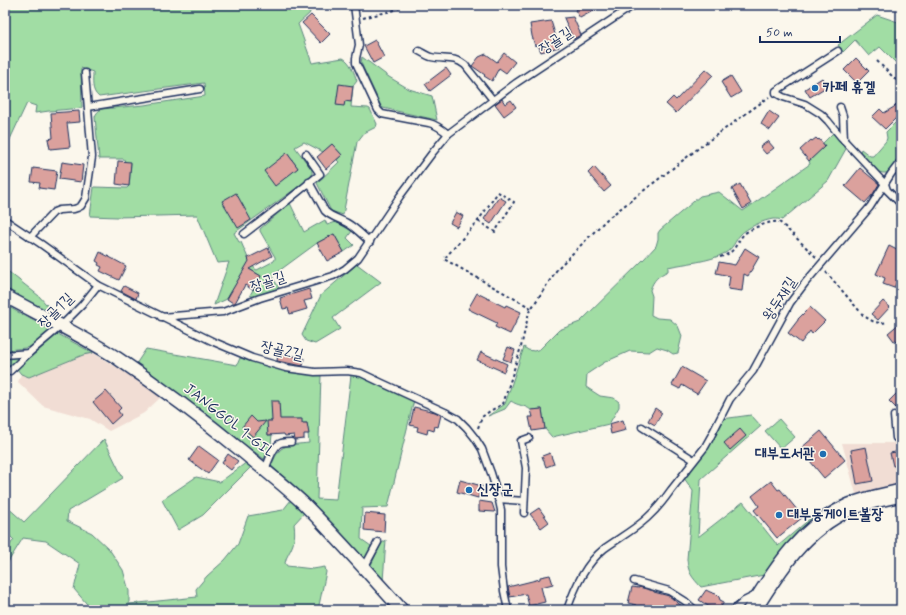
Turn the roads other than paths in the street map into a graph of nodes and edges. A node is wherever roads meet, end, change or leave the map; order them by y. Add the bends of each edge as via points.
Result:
1 (354, 5) edge
2 (634, 5) edge
3 (419, 51) dead end
4 (838, 51) dead end
5 (85, 73) dead end
6 (200, 89) dead end
7 (493, 100) junction
8 (88, 107) junction
9 (840, 107) dead end
10 (448, 134) junction
11 (844, 140) junction
12 (306, 154) dead end
13 (901, 161) edge
14 (309, 182) junction
15 (885, 184) junction
16 (901, 204) edge
17 (5, 220) edge
18 (244, 234) dead end
19 (30, 237) junction
20 (370, 242) junction
21 (98, 285) junction
22 (5, 296) edge
23 (161, 317) junction
24 (61, 326) junction
25 (29, 353) junction
26 (5, 354) edge
27 (10, 371) dead end
28 (894, 416) dead end
29 (642, 427) dead end
30 (529, 438) dead end
31 (291, 442) dead end
32 (901, 442) edge
33 (694, 460) junction
34 (265, 470) junction
35 (901, 493) edge
36 (498, 499) junction
37 (524, 501) junction
38 (524, 512) dead end
39 (378, 542) dead end
40 (364, 568) junction
41 (634, 581) dead end
42 (763, 591) junction
43 (402, 610) edge
44 (508, 610) edge
45 (567, 610) edge
46 (695, 610) edge
47 (734, 610) edge
48 (752, 610) edge

1 - 10 lane via 360,45 356,63 378,110 382,114 436,125
2 - 7 lane, 장골길
3 - 7 lane via 430,57 461,61
4 - 11 lane via 776,91 776,94 804,104 821,114
5 - 8 lane
6 - 8 lane
7 - 10 lane, 장골길
8 - 19 lane via 92,157 86,198 77,208 56,210
9 - 11 lane
10 - 20 lane, 장골길 via 400,196
11 - 15 lane
12 - 14 lane via 320,174
13 - 15 lane, 왕두재길
14 - 18 lane
14 - 20 lane via 328,215 354,227
15 - 16 lane via 887,190
15 - 33 lane, 왕두재길 via 870,207 790,303 753,371 730,399 710,438
17 - 19 lane, 장골2길
19 - 21 lane, 장골2길
20 - 23 lane, 장골길 via 345,270 333,276 223,312
21 - 23 lane, 장골2길
21 - 24 lane, 장골1길
22 - 24 street, JANGGOL 1-GIL
23 - 36 lane, 장골2길 via 252,358 286,368 315,372 361,373 446,412 467,428 482,449
24 - 25 lane, 장골1길
24 - 34 street, JANGGOL 1-GIL via 116,357 155,384
25 - 26 lane
25 - 27 lane, 장골1길
28 - 32 lane via 896,438
29 - 33 lane
30 - 37 lane via 520,441 526,468
31 - 34 lane via 281,442 277,445
33 - 45 lane, 왕두재길 via 648,518 604,549 593,561 576,587
34 - 40 street, JANGGOL 1-GIL via 302,503
35 - 42 street via 852,506 824,522 792,551
36 - 37 lane
36 - 44 lane, 장골2길 via 501,516 501,567
37 - 38 lane
39 - 40 lane
40 - 43 street, JANGGOL 1-GIL
41 - 46 lane via 669,591
42 - 47 lane via 744,600
42 - 48 street

